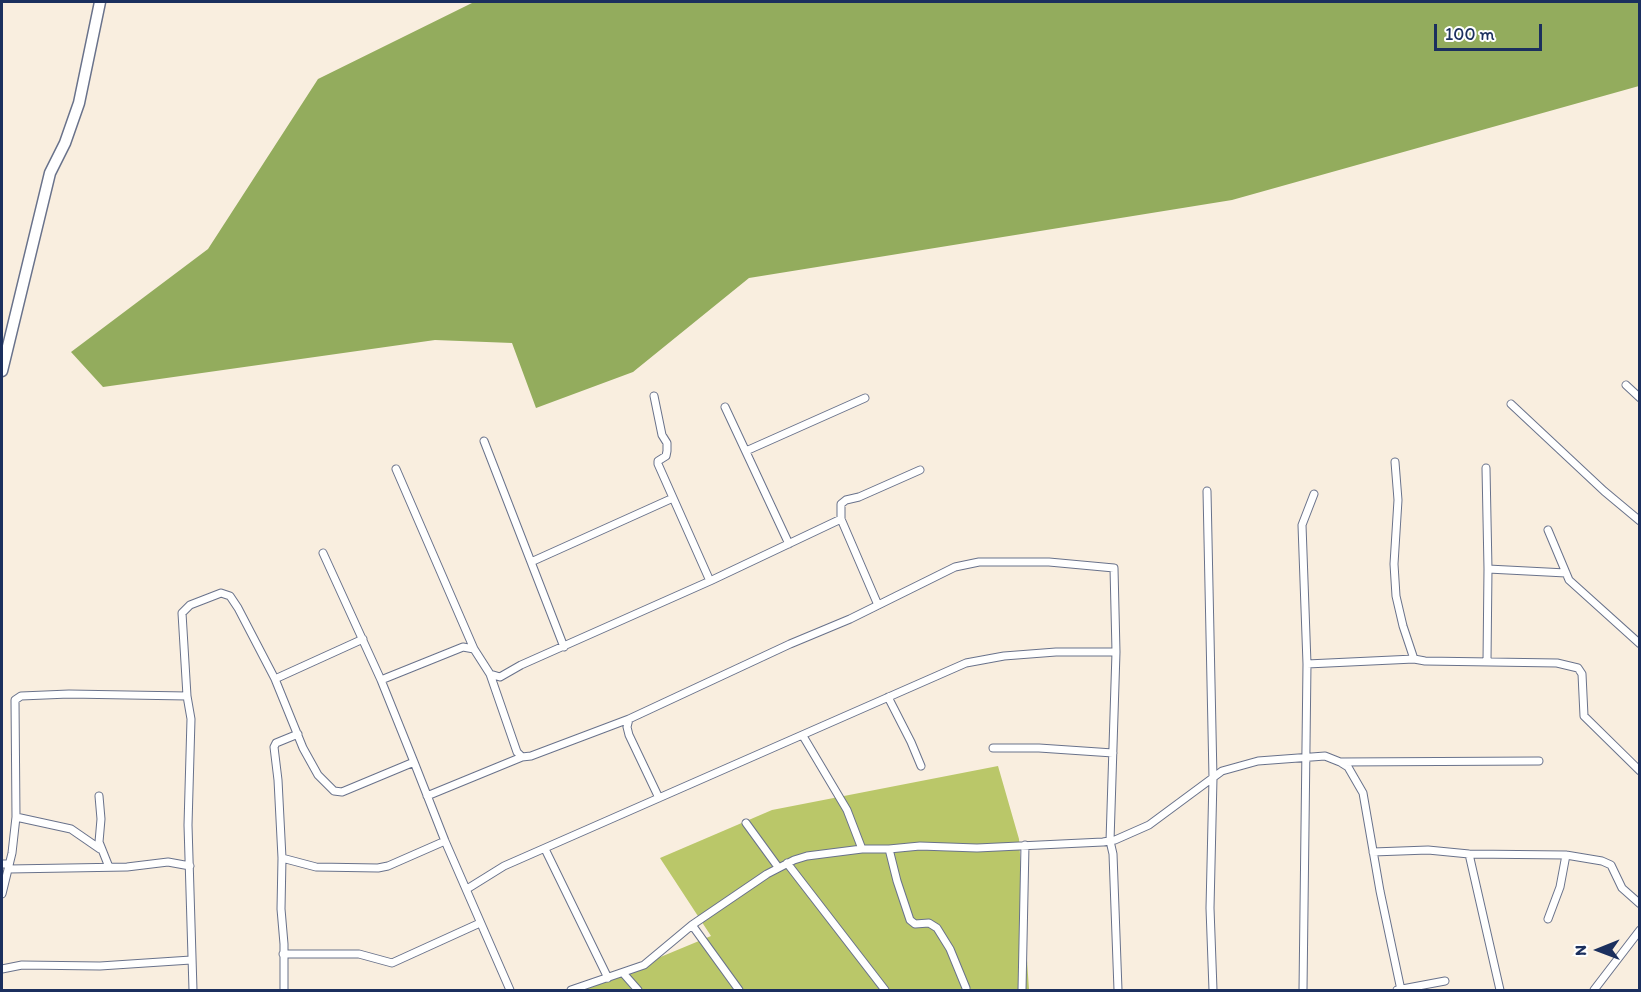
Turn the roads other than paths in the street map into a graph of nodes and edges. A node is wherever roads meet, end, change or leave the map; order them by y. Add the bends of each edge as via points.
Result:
1 (100, 2) edge
2 (2, 370) edge
3 (1626, 386) dead end
4 (654, 396) dead end
5 (865, 398) dead end
6 (1640, 398) edge
7 (1511, 404) dead end
8 (725, 406) dead end
9 (484, 441) dead end
10 (746, 451) junction
11 (1395, 462) dead end
12 (1486, 468) dead end
13 (396, 469) dead end
14 (920, 470) dead end
15 (1207, 491) dead end
16 (1314, 494) dead end
17 (673, 498) junction
18 (842, 519) junction
19 (1640, 521) edge
20 (1548, 530) dead end
21 (789, 544) junction
22 (322, 553) dead end
23 (531, 562) junction
24 (1488, 569) junction
25 (1566, 573) junction
26 (710, 582) junction
27 (878, 605) junction
28 (363, 639) junction
29 (1640, 644) edge
30 (564, 647) junction
31 (474, 649) junction
32 (1116, 652) junction
33 (1414, 659) junction
34 (1486, 661) junction
35 (1307, 664) junction
36 (490, 674) junction
37 (275, 679) junction
38 (381, 680) junction
39 (187, 696) junction
40 (888, 697) junction
41 (629, 719) junction
42 (298, 734) junction
43 (803, 735) junction
44 (993, 748) dead end
45 (1113, 753) junction
46 (522, 757) junction
47 (1306, 758) junction
48 (1539, 761) dead end
49 (414, 762) junction
50 (1340, 762) junction
51 (921, 766) dead end
52 (1640, 771) edge
53 (1213, 778) junction
54 (99, 796) dead end
55 (427, 796) junction
56 (659, 798) junction
57 (16, 817) junction
58 (746, 823) dead end
59 (445, 841) junction
60 (1110, 841) junction
61 (1025, 845) junction
62 (100, 849) junction
63 (545, 849) junction
64 (862, 849) junction
65 (889, 849) junction
66 (1373, 852) junction
67 (1469, 854) junction
68 (1566, 855) junction
69 (282, 858) junction
70 (787, 863) junction
71 (2, 864) edge
72 (190, 866) junction
73 (109, 867) junction
74 (778, 867) junction
75 (9, 869) junction
76 (467, 889) junction
77 (2, 894) edge
78 (1640, 904) edge
79 (1548, 919) dead end
80 (480, 923) junction
81 (692, 926) junction
82 (1640, 930) edge
83 (283, 954) junction
84 (191, 960) junction
85 (2, 969) edge
86 (623, 973) junction
87 (608, 978) junction
88 (1444, 981) dead end
89 (966, 988) dead end
90 (193, 990) edge
91 (284, 990) edge
92 (510, 990) edge
93 (571, 990) edge
94 (638, 990) edge
95 (739, 990) edge
96 (885, 990) edge
97 (1022, 990) edge
98 (1118, 990) edge
99 (1213, 990) edge
100 (1303, 990) edge
101 (1400, 990) edge
102 (1500, 990) edge
103 (1594, 990) edge

1 - 2 main road via 79,103 50,173
3 - 6 street
4 - 17 street via 667,443 666,456 658,464
5 - 10 street
7 - 19 street
8 - 10 street
9 - 23 street
10 - 21 street
11 - 33 street via 1396,596
12 - 24 street
13 - 31 street
14 - 18 street via 846,500 841,504
15 - 53 street
16 - 35 street via 1302,525
17 - 23 street
17 - 26 street
18 - 21 street
18 - 27 street
20 - 25 street
21 - 26 street
22 - 28 street
23 - 30 street
24 - 25 street
24 - 34 street
25 - 29 street via 1576,588
26 - 30 street
27 - 32 street via 936,575 979,562 1111,567 1116,572
27 - 41 street
28 - 37 street
28 - 38 street
30 - 36 street via 500,677
31 - 36 street
31 - 38 street via 463,647
32 - 40 street via 1056,652 966,663
32 - 45 street
33 - 34 street
33 - 35 street
34 - 52 street via 1557,663 1581,670 1584,716
35 - 47 street
36 - 46 street
37 - 39 street via 238,608 230,596 221,593 190,605 182,613
37 - 42 street
38 - 49 street
39 - 57 street via 69,694 15,699
39 - 72 street via 191,719
40 - 43 street
40 - 51 street
41 - 46 street
41 - 56 street via 629,735
42 - 49 street via 318,775 338,793
42 - 69 street via 274,747
43 - 56 street
43 - 64 street via 847,810
44 - 45 street
45 - 60 street
46 - 55 street
47 - 50 street via 1325,756
47 - 53 street via 1237,765
47 - 100 street
48 - 50 street
49 - 55 street
50 - 66 street via 1353,774 1363,793
53 - 60 street via 1149,825
53 - 99 street
54 - 62 street
55 - 59 street
56 - 63 street
57 - 62 street via 70,829
57 - 75 street
58 - 74 street
59 - 69 street via 378,868 316,867
59 - 76 street
60 - 61 street
60 - 98 street
61 - 65 street
61 - 97 street
62 - 73 street
63 - 76 street via 504,866
63 - 87 street
64 - 65 street
64 - 70 street via 807,856
65 - 89 street via 910,920 915,924 929,922 937,928
66 - 67 street via 1428,850
66 - 101 street
67 - 68 street
67 - 102 street
68 - 78 street via 1611,865 1622,888
68 - 79 street
69 - 83 street
70 - 74 street
70 - 96 street
71 - 75 street
72 - 73 street via 168,862
72 - 84 street
73 - 75 street
74 - 81 street
75 - 77 street
76 - 80 street
80 - 83 street via 394,963 354,954
80 - 92 street
81 - 86 street via 644,965
81 - 95 street
82 - 103 street
83 - 91 street
84 - 85 street via 100,966 22,965
84 - 90 street
86 - 87 street
86 - 94 street
87 - 93 street
88 - 101 street

